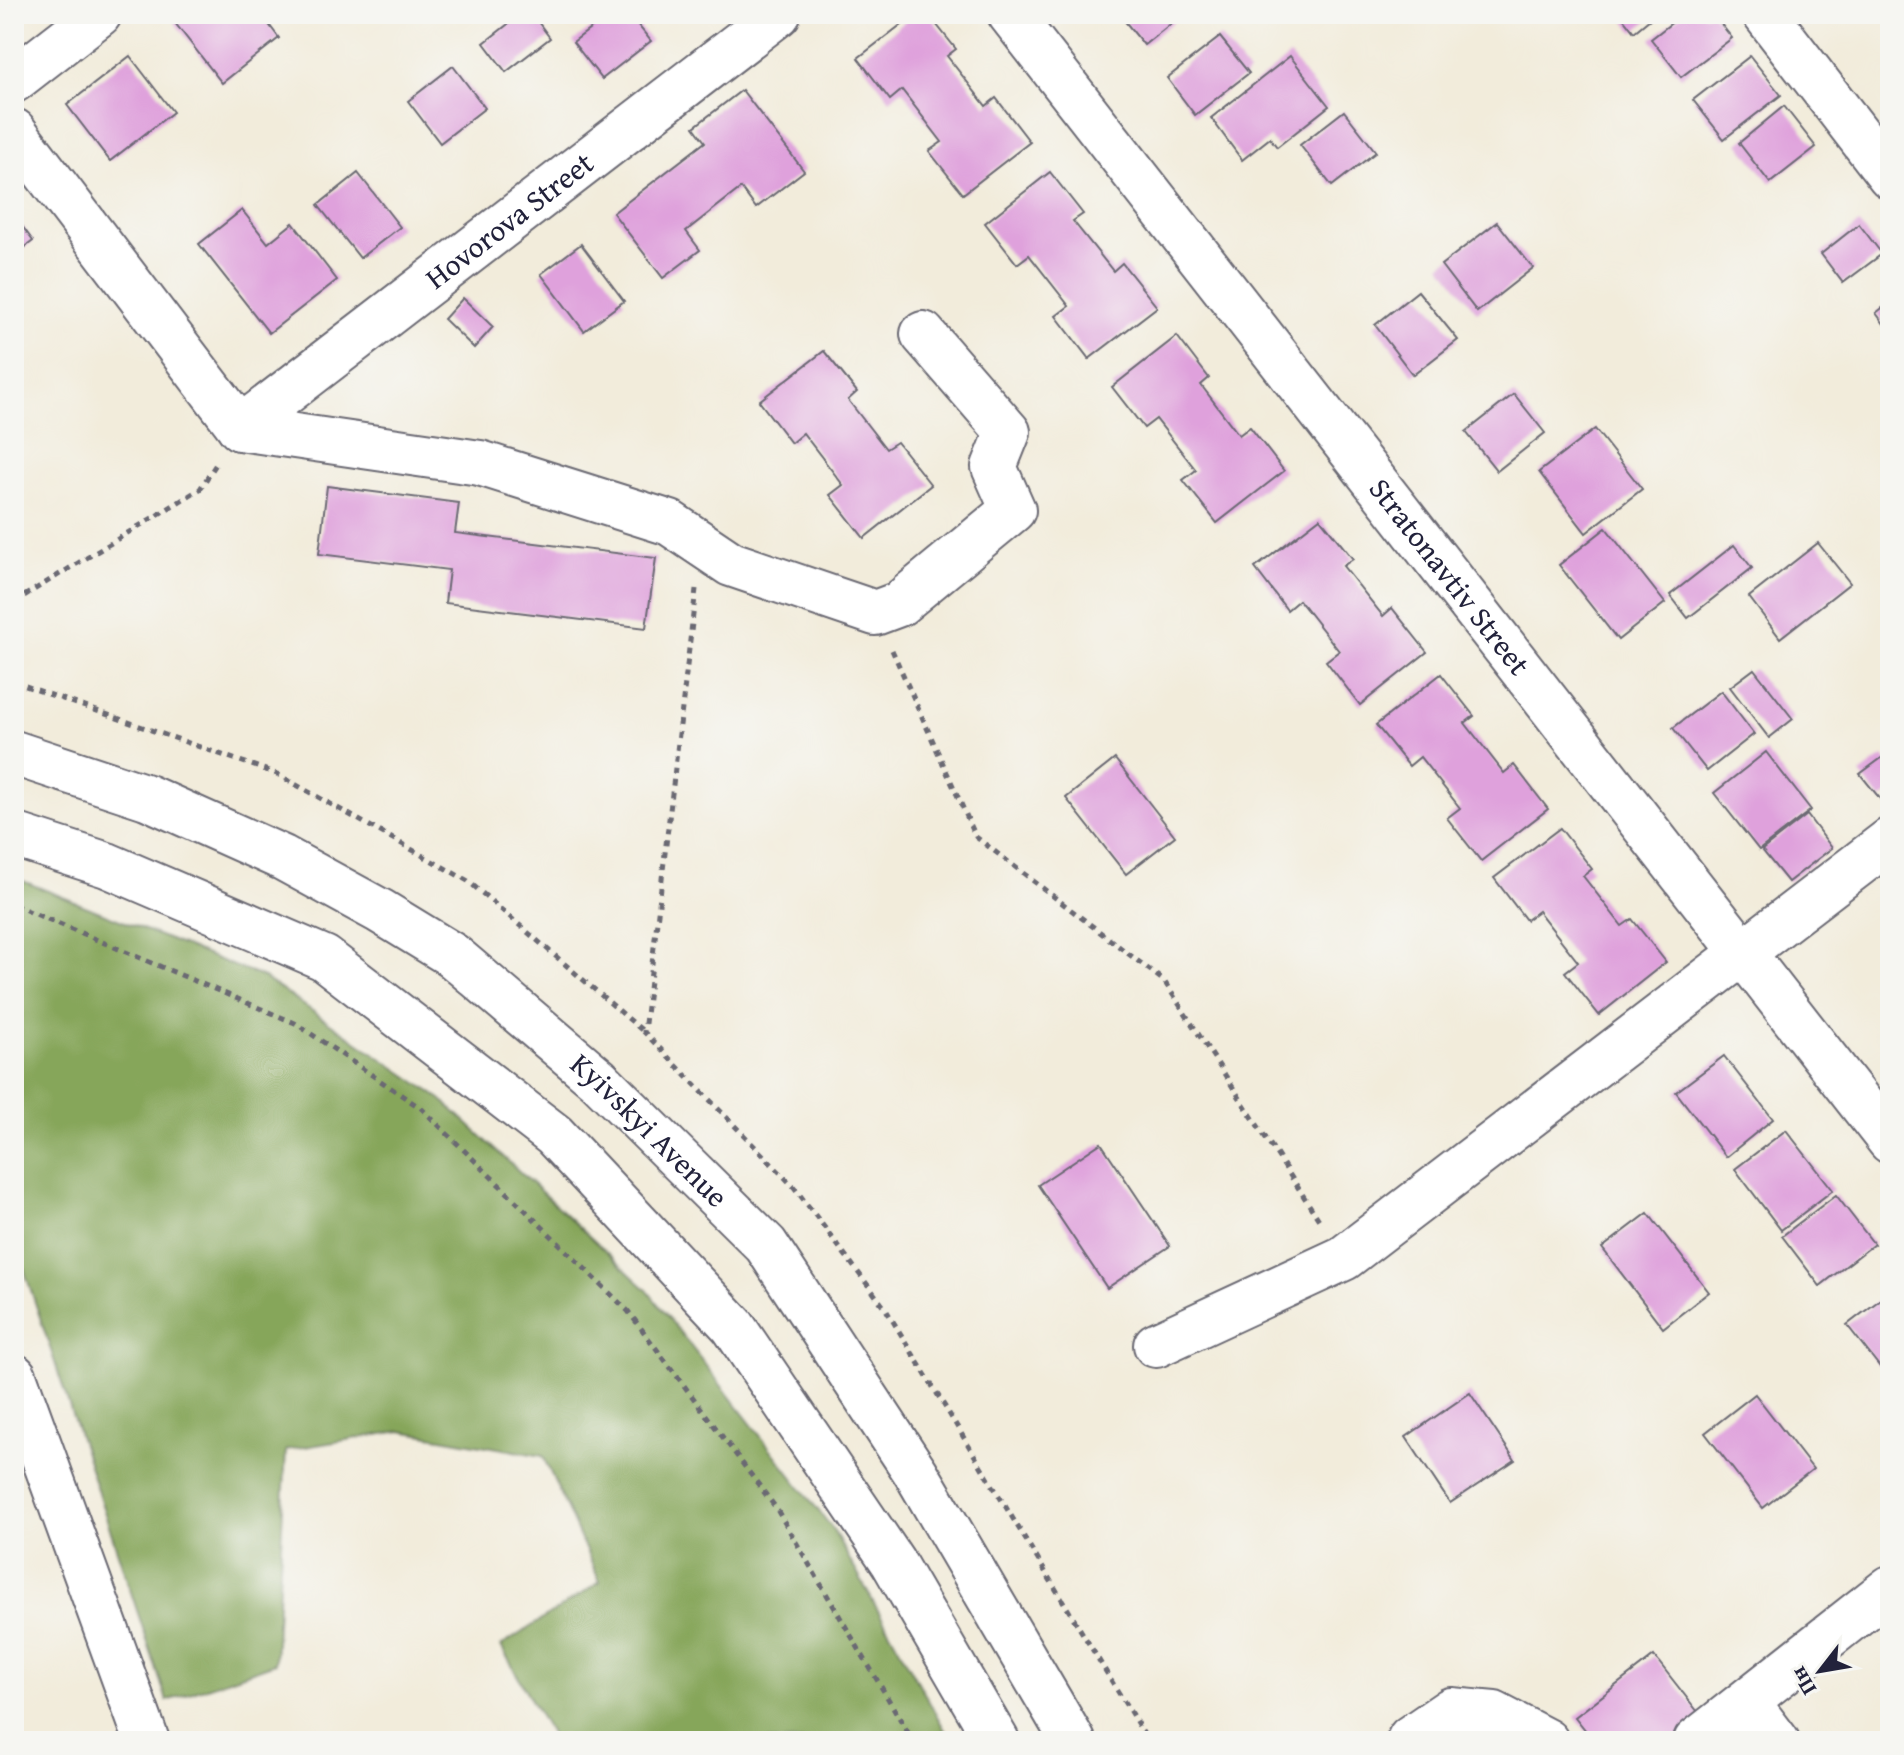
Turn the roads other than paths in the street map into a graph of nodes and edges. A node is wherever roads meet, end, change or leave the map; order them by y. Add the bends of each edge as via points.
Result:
1 (99, 14) edge
2 (778, 14) edge
3 (1010, 14) edge
4 (1765, 14) edge
5 (14, 80) edge
6 (14, 131) edge
7 (1890, 176) edge
8 (923, 334) dead end
9 (240, 428) junction
10 (14, 753) edge
11 (14, 835) edge
12 (1890, 840) edge
13 (1745, 954) junction
14 (1890, 1141) edge
15 (1156, 1345) dead end
16 (14, 1376) edge
17 (1890, 1588) edge
18 (1748, 1703) junction
19 (147, 1741) edge
20 (997, 1741) edge
21 (1073, 1741) edge
22 (1412, 1741) edge
23 (1546, 1741) edge
24 (1696, 1741) edge
25 (1777, 1741) edge

1 - 5 main road
2 - 9 main road, Hovorova Street
3 - 13 main road, Stratonavtiv Street
4 - 7 main road
6 - 9 main road
8 - 9 main road via 1008,432 994,467 1013,510 899,604 875,613 731,564 670,523 480,463
10 - 21 main road, Kyivskyi Avenue via 147,797 283,858 380,911 452,955 598,1079 766,1245 916,1473
11 - 20 main road via 107,865 324,958 554,1135 733,1326 893,1562
12 - 13 main road
13 - 14 main road, Stratonavtiv Street
13 - 15 main road via 1344,1258
16 - 19 main road
17 - 18 main road
18 - 24 main road
18 - 25 main road
22 - 23 main road via 1451,1710 1494,1714

